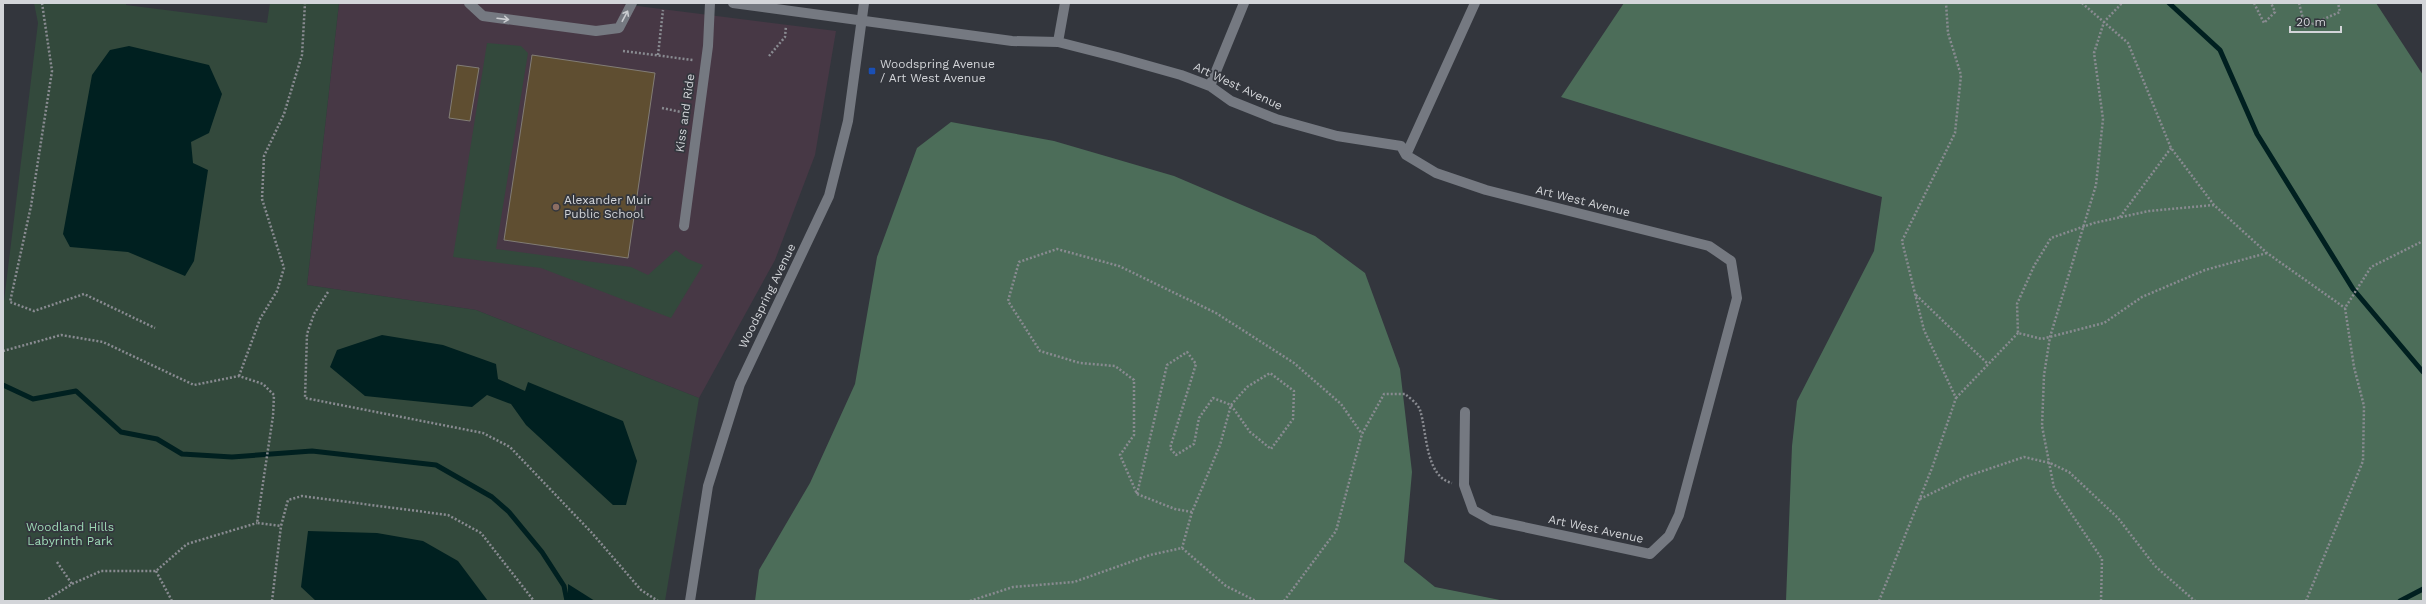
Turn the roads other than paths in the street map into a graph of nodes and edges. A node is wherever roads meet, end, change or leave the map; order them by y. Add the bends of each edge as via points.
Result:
1 (470, 3) edge
2 (632, 3) edge
3 (710, 3) edge
4 (733, 3) edge
5 (864, 3) edge
6 (1065, 3) edge
7 (1244, 3) edge
8 (1475, 3) edge
9 (861, 21) junction
10 (1058, 42) junction
11 (1210, 86) junction
12 (1406, 155) junction
13 (684, 226) dead end
14 (1465, 412) dead end
15 (690, 601) edge

1 -> 2 street via 484,16 596,31 619,28
3 - 13 street, Kiss and Ride via 708,46
4 - 9 street, Art West Avenue
5 - 9 street, Woodspring Avenue
6 - 10 street
7 - 11 street
8 - 12 street
9 - 10 street, Art West Avenue via 1012,41
9 - 15 street, Woodspring Avenue via 848,121 829,196 740,384 708,486
10 - 11 street, Art West Avenue via 1124,58
11 - 12 street, Art West Avenue via 1231,101 1276,119 1337,136 1401,146
12 - 14 street, Art West Avenue via 1436,173 1486,190 1708,246 1731,261 1737,298 1681,508 1669,536 1650,554 1491,520 1473,510 1464,485

